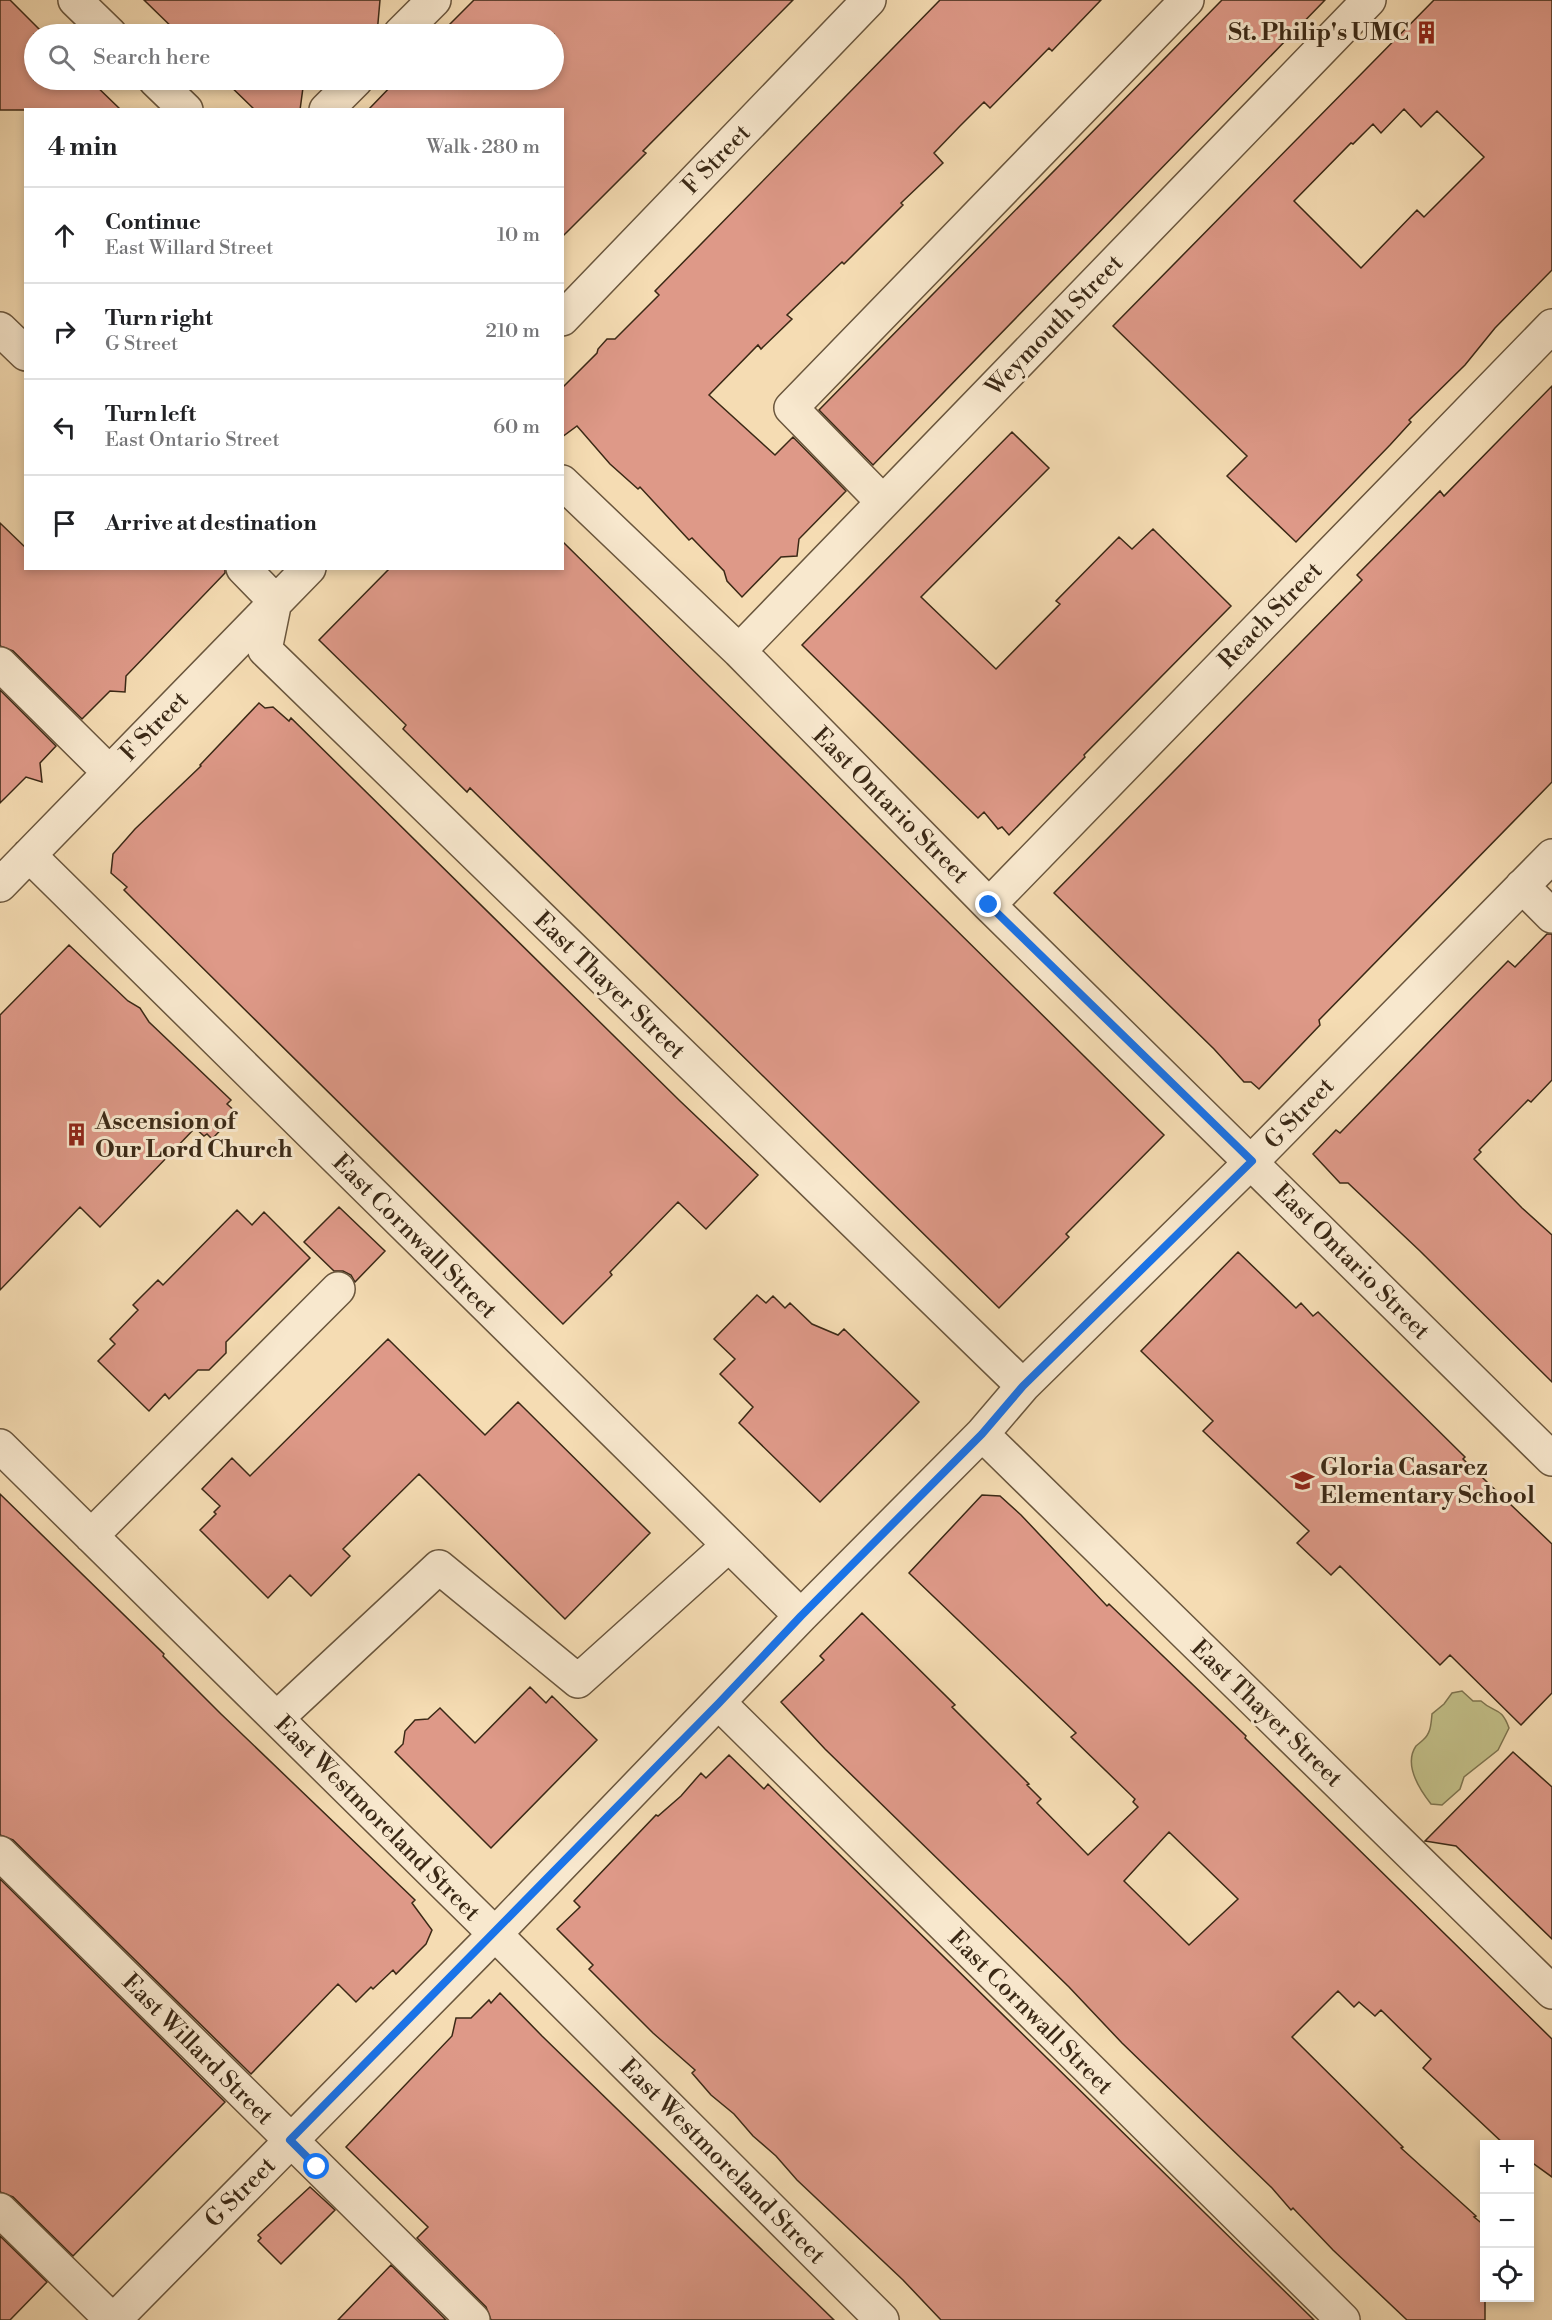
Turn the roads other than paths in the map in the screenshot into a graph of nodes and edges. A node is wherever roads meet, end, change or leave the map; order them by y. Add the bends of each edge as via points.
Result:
1 (434, 0) edge
2 (869, 0) edge
3 (1187, 0) edge
4 (1369, 0) edge
5 (78, 1) edge
6 (100, 24) edge
7 (410, 24) edge
8 (165, 90) edge
9 (346, 90) edge
10 (184, 108) edge
11 (328, 108) edge
12 (564, 317) edge
13 (1552, 326) edge
14 (0, 329) edge
15 (24, 352) edge
16 (564, 484) edge
17 (883, 502) junction
18 (245, 570) edge
19 (307, 570) edge
20 (275, 601) junction
21 (739, 651) junction
22 (0, 664) edge
23 (109, 772) junction
24 (29, 855) junction
25 (1552, 856) edge
26 (0, 885) edge
27 (1522, 886) junction
28 (989, 905) junction
29 (1552, 916) edge
30 (1252, 1161) junction
31 (338, 1289) dead end
32 (1023, 1386) junction
33 (982, 1434) junction
34 (0, 1446) edge
35 (1552, 1459) edge
36 (91, 1536) junction
37 (729, 1545) junction
38 (801, 1616) junction
39 (719, 1703) junction
40 (277, 1718) junction
41 (0, 1853) edge
42 (495, 1934) junction
43 (1552, 1992) edge
44 (290, 2140) junction
45 (0, 2210) edge
46 (113, 2320) edge
47 (473, 2320) edge
48 (882, 2320) edge
49 (1343, 2320) edge

1 - 7 street
2 - 12 street, F Street
3 - 17 street via 791,408
4 - 17 street, Weymouth Street
5 - 6 street
8 - 10 street
9 - 11 street
13 - 28 street, Reach Street
14 - 15 street
16 - 21 street, East Ontario Street
17 - 21 street, Weymouth Street
18 - 20 street
19 - 20 street, F Street
20 - 23 street, F Street
20 - 32 street, East Thayer Street via 265,650
21 - 28 street, East Ontario Street
22 - 23 street
23 - 24 street, F Street
24 - 26 street, F Street
24 - 37 street, East Cornwall Street
25 - 27 street, G Street
27 - 29 street
27 - 30 street, G Street
28 - 30 street, East Ontario Street
30 - 32 street, G Street
30 - 35 street, East Ontario Street
31 - 36 street
32 - 33 street, G Street
33 - 38 street, G Street
33 - 43 street, East Thayer Street
34 - 36 street, East Westmoreland Street
36 - 40 street, East Westmoreland Street
37 - 38 street, East Cornwall Street
37 - 40 street via 578,1681 439,1567
38 - 39 street, G Street
39 - 42 street, G Street
39 - 49 street, East Cornwall Street
40 - 42 street, East Westmoreland Street
41 - 44 street, East Willard Street
42 - 44 street, G Street
42 - 48 street, East Westmoreland Street
44 - 46 street, G Street
44 - 47 street, East Willard Street
45 - 46 street

